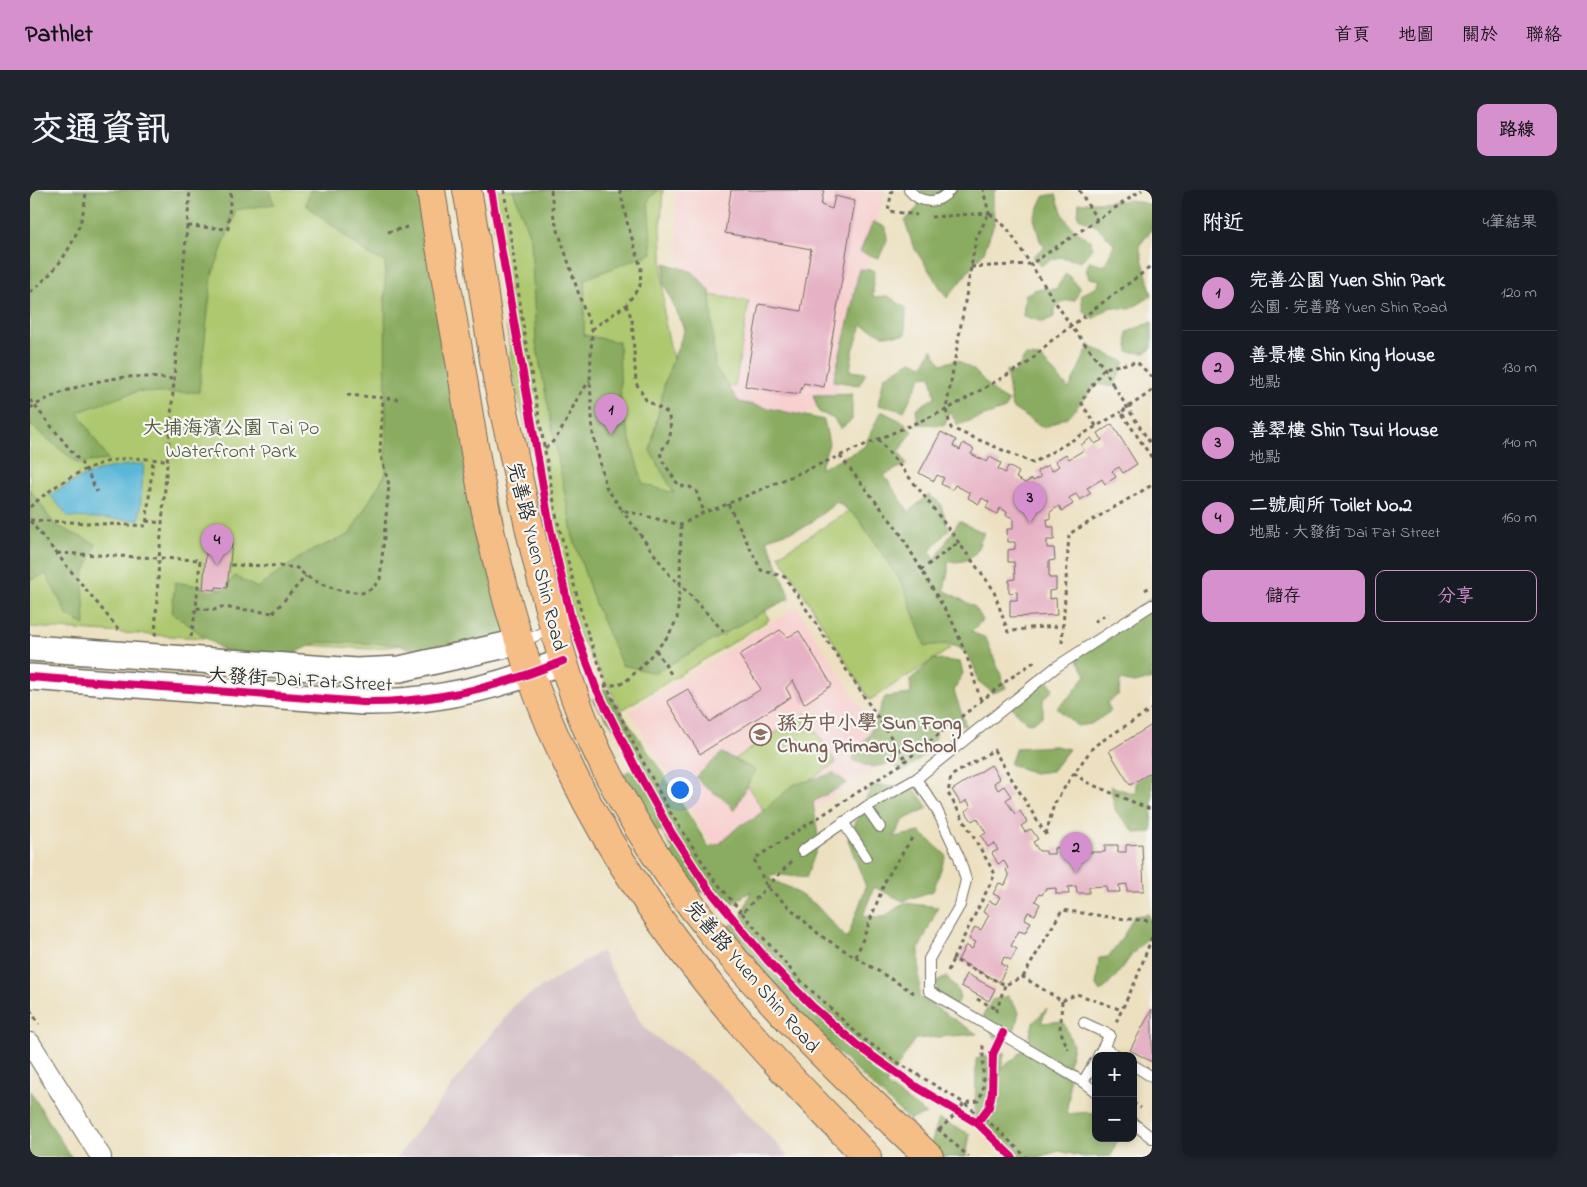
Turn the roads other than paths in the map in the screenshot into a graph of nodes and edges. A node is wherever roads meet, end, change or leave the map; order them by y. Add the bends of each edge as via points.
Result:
1 (431, 190) edge
2 (467, 190) edge
3 (909, 190) edge
4 (950, 190) edge
5 (1152, 605) edge
6 (554, 628) junction
7 (519, 642) junction
8 (30, 648) edge
9 (563, 660) junction
10 (530, 674) junction
11 (30, 677) edge
12 (916, 779) junction
13 (866, 807) junction
14 (843, 822) junction
15 (880, 827) dead end
16 (802, 851) road end
17 (866, 858) dead end
18 (1084, 1023) dead end
19 (30, 1043) edge
20 (1101, 1052) edge
21 (1092, 1067) edge
22 (1137, 1068) edge
23 (1152, 1077) edge
24 (1083, 1082) junction
25 (1092, 1089) edge
26 (1137, 1126) edge
27 (1152, 1138) edge
28 (101, 1157) edge
29 (868, 1157) edge
30 (929, 1157) edge

1 - 7 main road, 完善路 Yuen Shin Road via 479,475 491,536
2 - 6 main road, 完善路 Yuen Shin Road via 495,369
3 - 4 lane via 915,196 936,201
5 - 12 lane via 1056,667
6 - 7 lane, 大發街 Dai Fat Street
6 - 9 main road, 完善路 Yuen Shin Road
7 - 8 street, 大發街 Dai Fat Street via 400,669 356,671
7 - 10 main road, 完善路 Yuen Shin Road
9 - 10 street, 大發街 Dai Fat Street
9 - 30 main road, 完善路 Yuen Shin Road via 591,690 588,731 611,779 658,860 694,911 739,966 822,1055
10 - 11 street, 大發街 Dai Fat Street via 437,698 388,702
10 - 29 main road, 完善路 Yuen Shin Road via 568,765 592,812 665,927 749,1032
12 - 13 lane
12 - 24 lane via 936,808 966,880 960,905 929,959 929,991
13 - 14 lane
13 - 15 lane
14 - 16 lane
14 - 17 lane
18 - 20 lane via 1110,1035
19 - 28 street
21 - 24 lane
22 - 23 lane
24 - 25 lane
26 - 27 lane

